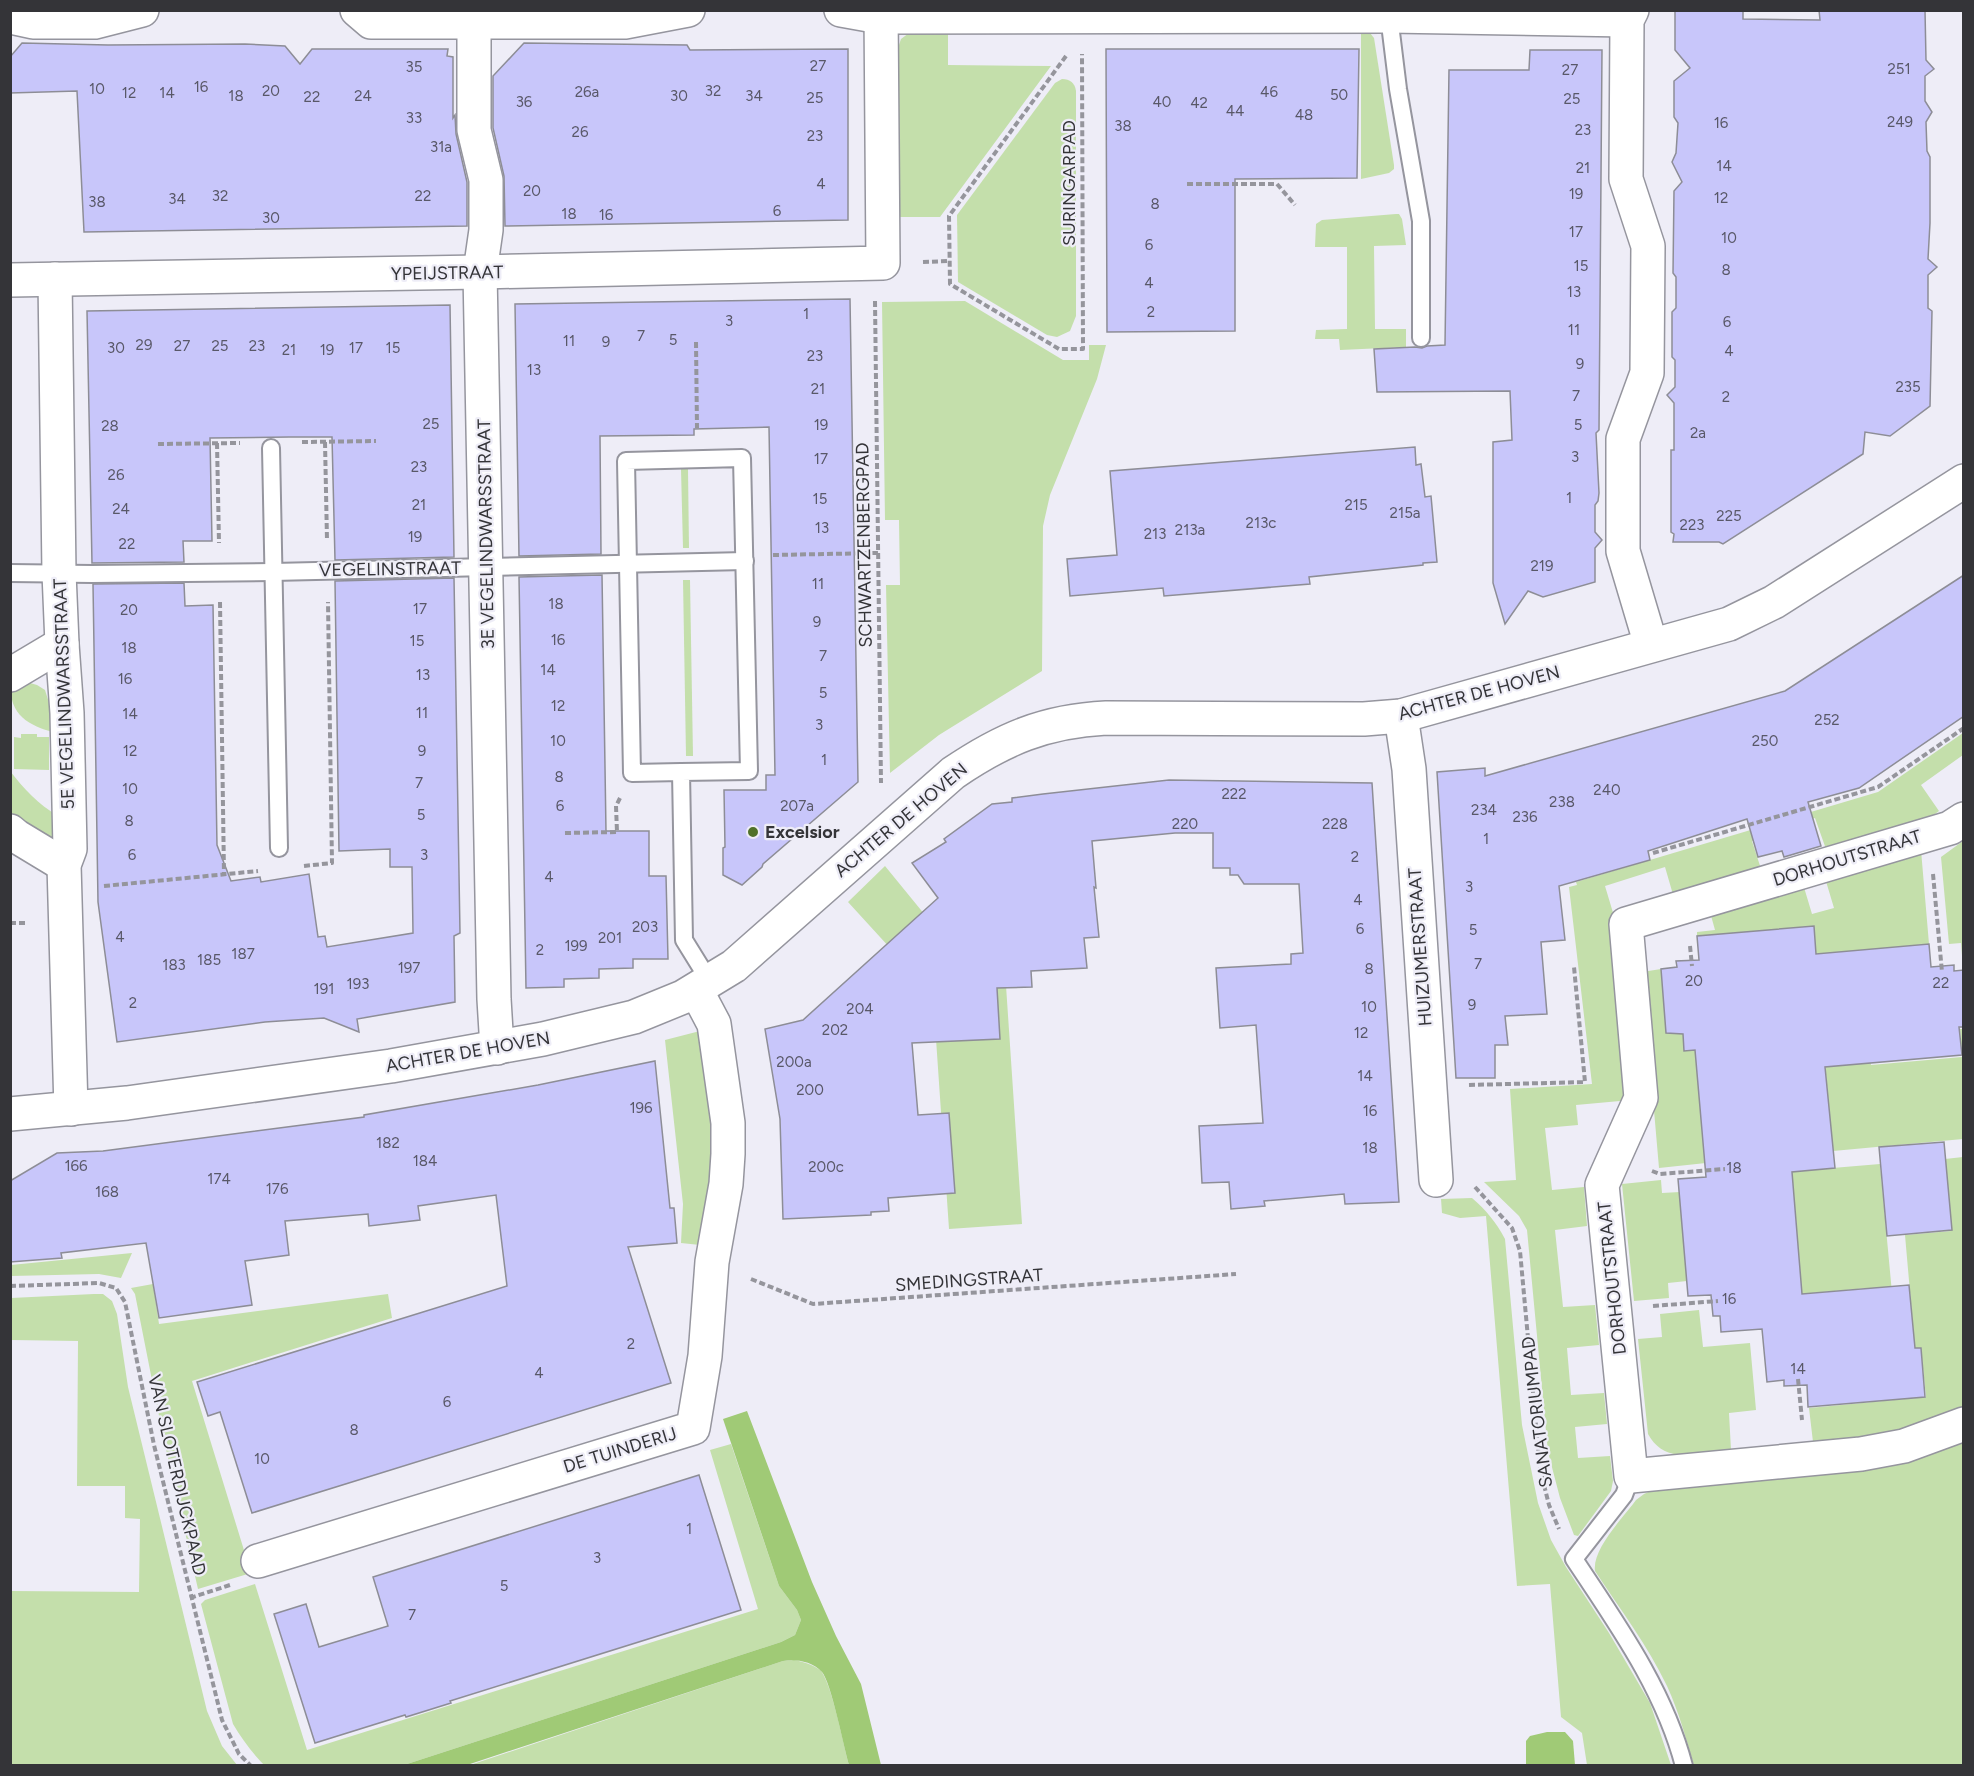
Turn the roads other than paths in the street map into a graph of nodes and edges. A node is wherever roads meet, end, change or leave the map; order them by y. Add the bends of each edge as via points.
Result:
1 (142, 10) edge
2 (357, 10) edge
3 (688, 10) edge
4 (841, 10) edge
5 (880, 14) edge
6 (1370, 14) edge
7 (1629, 15) edge
8 (10, 17) edge
9 (474, 22) junction
10 (480, 272) junction
11 (55, 279) junction
12 (10, 280) edge
13 (1421, 338) dead end
14 (271, 448) dead end
15 (1964, 481) edge
16 (745, 561) junction
17 (628, 564) junction
18 (487, 567) junction
19 (273, 572) junction
20 (10, 573) edge
21 (59, 573) junction
22 (62, 644) junction
23 (1651, 645) junction
24 (10, 675) edge
25 (1401, 716) junction
26 (681, 772) junction
27 (1964, 819) edge
28 (10, 831) edge
29 (279, 848) dead end
30 (64, 865) junction
31 (703, 986) junction
32 (496, 1048) junction
33 (71, 1109) junction
34 (10, 1114) edge
35 (1436, 1180) road end
36 (1964, 1424) edge
37 (1631, 1476) junction
38 (258, 1561) dead end
39 (1684, 1766) edge

1 - 8 street via 95,22 33,22
2 - 9 street via 371,22
3 - 9 street via 625,22
4 - 5 street
5 - 6 street via 1082,25
5 - 10 street, YPEIJSTRAAT via 883,262
6 - 7 street
6 - 13 lane via 1398,89 1421,221
7 - 23 street via 1626,179 1648,246 1647,373 1623,440 1623,551
9 - 10 street, 3E VEGELINDWARSSTRAAT via 474,129 486,180 486,230
10 - 11 street, YPEIJSTRAAT
10 - 18 street, 3E VEGELINDWARSSTRAAT
11 - 12 street, YPEIJSTRAAT
11 - 21 street, 5E VEGELINDWARSSTRAAT
14 - 19 lane
15 - 23 street, ACHTER DE HOVEN via 1767,606 1729,624
16 - 17 lane, VEGELINSTRAAT
16 - 17 lane via 742,458 698,459 626,461
16 - 26 lane via 749,771
17 - 18 lane, VEGELINSTRAAT
17 - 26 lane via 632,773
18 - 19 lane, VEGELINSTRAAT
18 - 32 street, 3E VEGELINDWARSSTRAAT
19 - 21 lane, VEGELINSTRAAT
19 - 29 lane
20 - 21 lane, VEGELINSTRAAT
21 - 22 street, 5E VEGELINDWARSSTRAAT
22 - 24 street
22 - 30 street, 5E VEGELINDWARSSTRAAT via 70,849
23 - 25 street, ACHTER DE HOVEN
25 - 31 street, ACHTER DE HOVEN via 1106,718 1075,720 1031,731 953,773 751,951
25 - 35 street, HUIZUMERSTRAAT via 1409,769
26 - 31 lane via 684,940
27 - 37 street, DORHOUTSTRAAT via 1950,828 1626,924 1641,1098 1602,1185
28 - 30 street
30 - 33 street, 5E VEGELINDWARSSTRAAT
31 - 32 street, ACHTER DE HOVEN via 634,1017
31 - 38 street, DE TUINDERIJ via 714,1024 728,1123 726,1184 712,1263 705,1356 693,1428
32 - 33 street, ACHTER DE HOVEN via 379,1068
33 - 34 street, ACHTER DE HOVEN
36 - 37 street via 1904,1446 1862,1454
37 - 39 lane via 1624,1495 1575,1559 1659,1695

